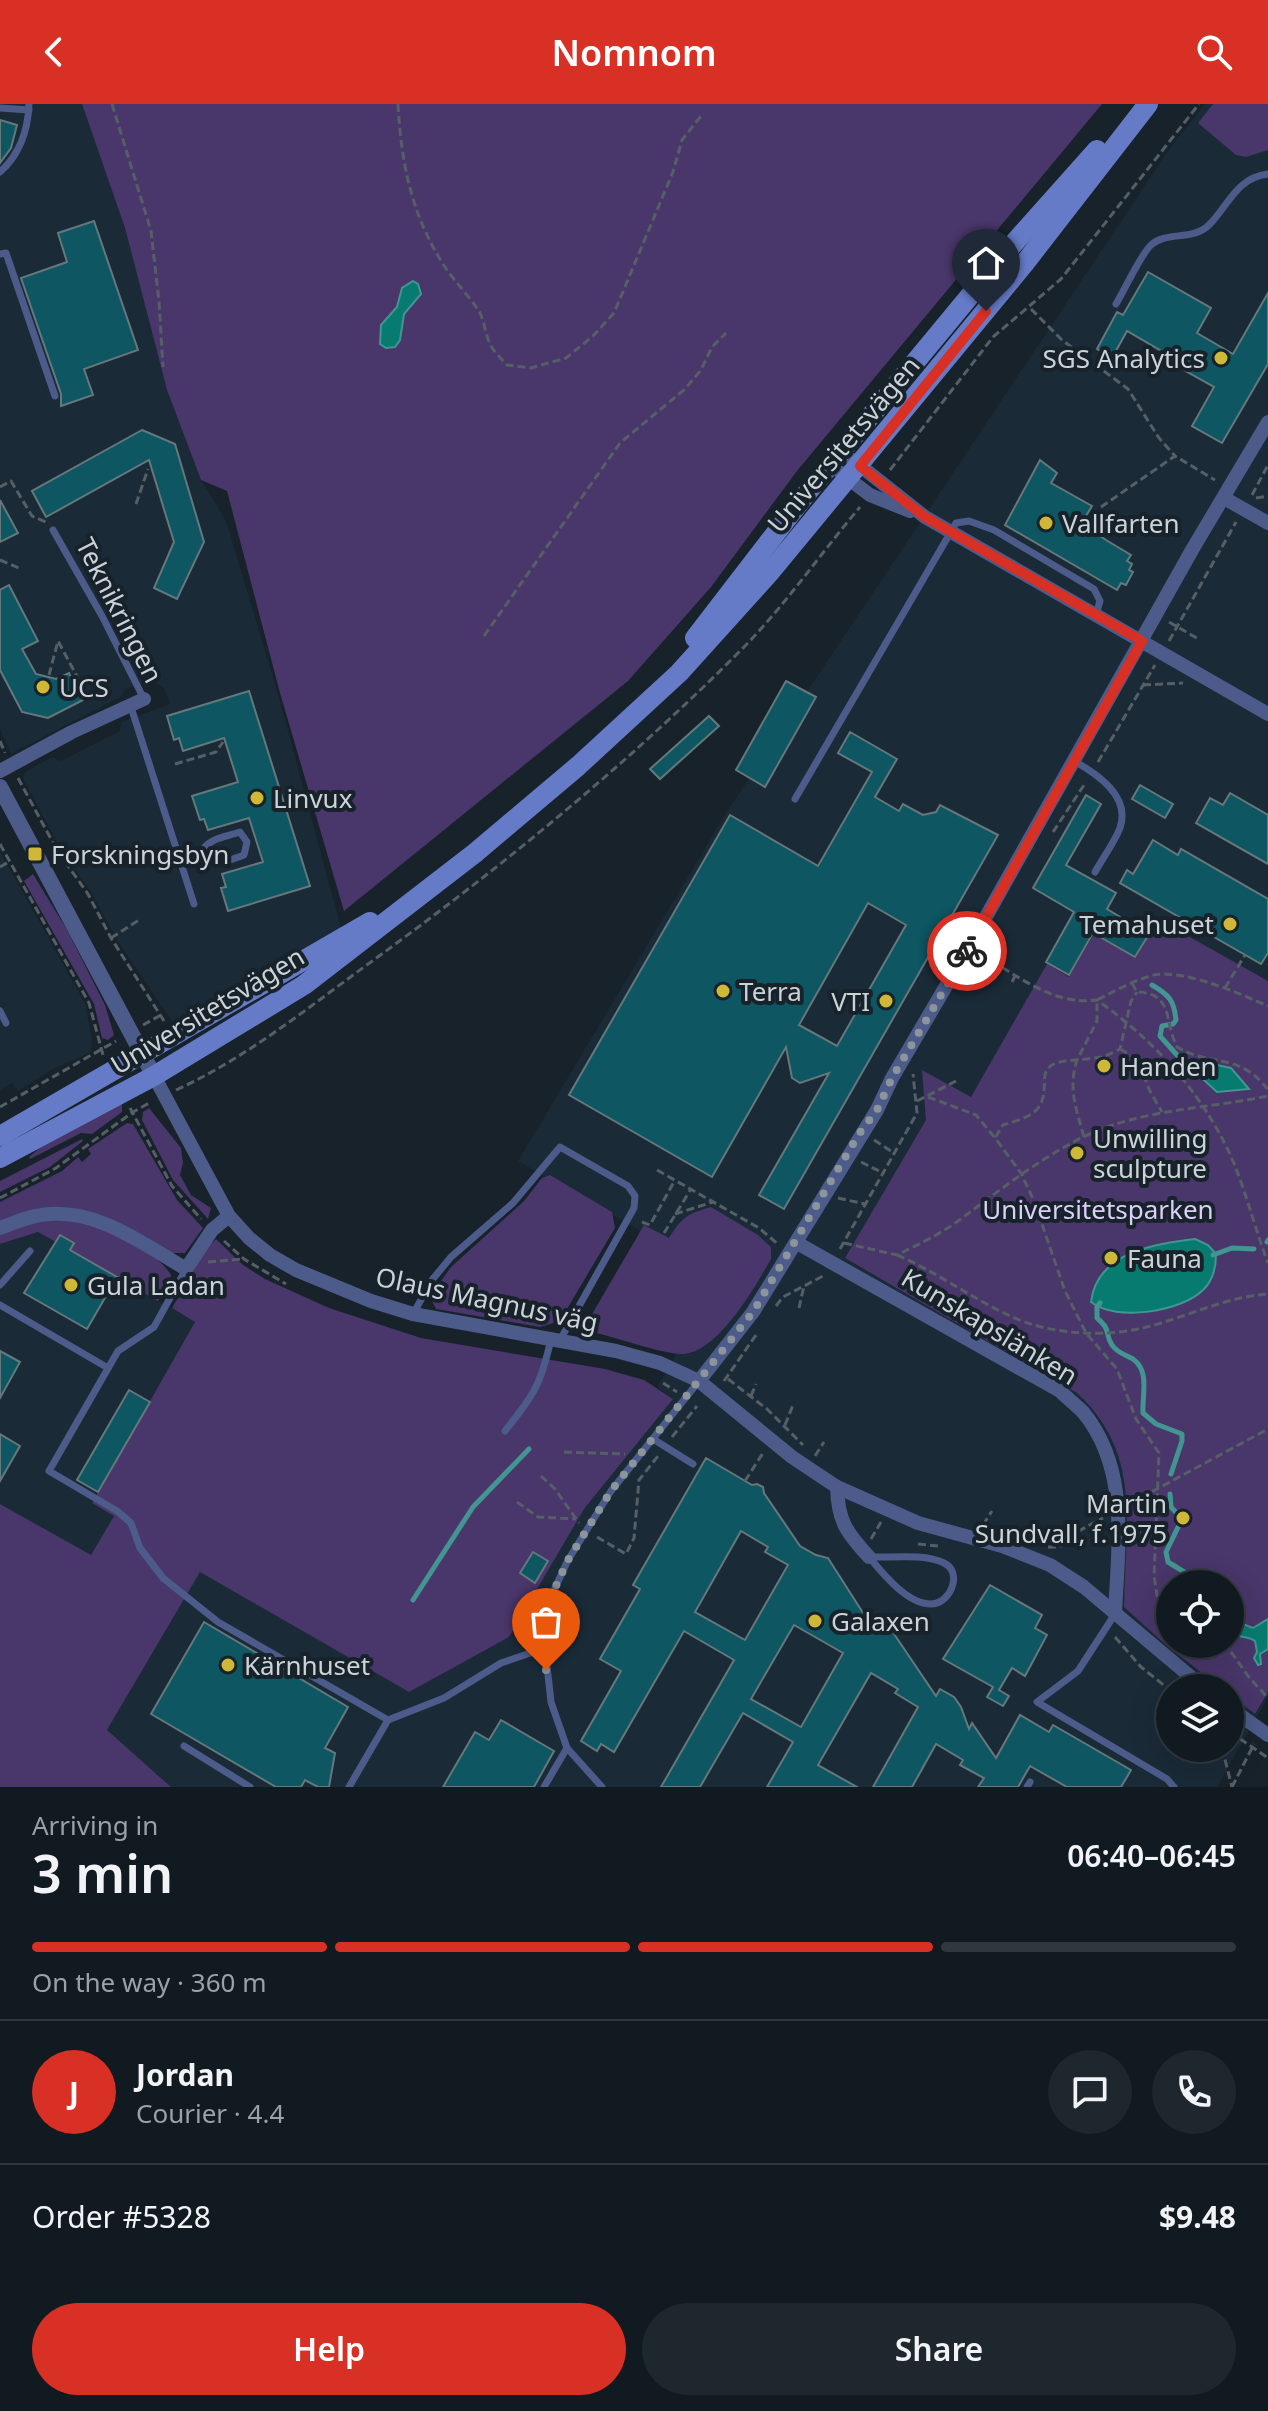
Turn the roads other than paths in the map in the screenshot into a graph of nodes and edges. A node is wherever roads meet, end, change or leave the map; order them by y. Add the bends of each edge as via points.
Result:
1 (1138, 104) edge
2 (1148, 104) edge
3 (29, 107) edge
4 (0, 108) edge
5 (0, 172) edge
6 (1268, 174) edge
7 (0, 254) edge
8 (1116, 304) dead end
9 (55, 396) dead end
10 (1268, 422) edge
11 (836, 458) junction
12 (854, 472) junction
13 (1224, 498) junction
14 (1268, 523) edge
15 (53, 530) road end
16 (949, 530) junction
17 (1096, 615) junction
18 (1142, 641) junction
19 (137, 701) junction
20 (1268, 714) edge
21 (620, 726) junction
22 (1074, 761) junction
23 (5, 768) edge
24 (0, 787) edge
25 (795, 799) dead end
26 (201, 855) junction
27 (180, 861) junction
28 (1095, 872) dead end
29 (429, 888) junction
30 (194, 904) dead end
31 (0, 1011) edge
32 (6, 1023) dead end
33 (142, 1053) junction
34 (154, 1076) junction
35 (0, 1136) edge
36 (0, 1158) edge
37 (229, 1216) junction
38 (0, 1228) edge
39 (794, 1248) junction
40 (30, 1251) dead end
41 (188, 1266) junction
42 (0, 1285) edge
43 (0, 1305) edge
44 (413, 1314) junction
45 (556, 1340) junction
46 (108, 1368) junction
47 (699, 1381) junction
48 (505, 1431) dead end
49 (653, 1439) junction
50 (693, 1464) dead end
51 (837, 1487) junction
52 (869, 1557) junction
53 (1115, 1614) junction
54 (545, 1648) junction
55 (1187, 1674) edge
56 (1244, 1718) edge
57 (388, 1720) junction
58 (1264, 1732) edge
59 (184, 1746) dead end
60 (567, 1748) junction
61 (250, 1787) edge
62 (349, 1787) edge
63 (544, 1787) edge
64 (602, 1787) edge
65 (1174, 1787) edge

1 - 11 main road, Universitetsvägen via 1007,251
2 - 12 main road, Universitetsvägen
3 - 4 lane
3 - 5 lane via 13,160
6 - 8 lane via 1246,181 1208,227 1151,245
7 - 9 lane via 6,253
10 - 13 street
11 - 12 street
11 - 21 main road, Universitetsvägen
12 - 16 street via 870,495
12 - 21 main road, Universitetsvägen via 725,624
13 - 14 street
13 - 18 street
15 - 19 lane, Teknikringen via 102,616
16 - 17 street
16 - 17 lane via 969,521 1007,538 1094,589 1100,601
16 - 25 lane
17 - 18 street
18 - 20 street
18 - 22 street
19 - 23 street, Teknikringen
19 - 27 lane
21 - 29 main road, Universitetsvägen
22 - 28 lane via 1109,785 1121,811 1121,826
22 - 39 street
24 - 33 street
26 - 26 lane via 218,864 244,855 247,842 240,832 208,843
26 - 27 lane
27 - 30 lane
29 - 33 main road, Universitetsvägen
29 - 34 main road, Universitetsvägen via 304,985
31 - 32 lane
33 - 34 street, Olaus Magnus väg
33 - 35 main road, Universitetsvägen
34 - 36 main road, Universitetsvägen
34 - 37 street, Olaus Magnus väg
37 - 41 street via 212,1230
37 - 44 street, Olaus Magnus väg via 270,1255 296,1270
38 - 41 street via 35,1216 81,1216
39 - 47 street
39 - 53 street, Kunskapslänken via 832,1262 1060,1391 1083,1412 1114,1473
40 - 42 lane
41 - 46 lane via 154,1327 118,1351
43 - 46 lane
44 - 45 street, Olaus Magnus väg
44 - 45 lane via 451,1257 513,1203 560,1147 628,1186 635,1196 634,1208
45 - 47 street, Olaus Magnus väg via 660,1363
45 - 48 lane via 532,1398
46 - 57 lane via 49,1471 131,1523 140,1548 163,1578 218,1622
47 - 49 lane
47 - 51 street, Olaus Magnus väg
49 - 50 lane
49 - 54 lane via 611,1491 568,1560 548,1613
51 - 52 street via 842,1523
51 - 53 street, Olaus Magnus väg via 918,1523 1050,1565
52 - 52 lane via 907,1594 930,1604 940,1602 955,1579 946,1564 927,1559
53 - 55 street
53 - 65 lane via 1078,1671 1037,1702
54 - 57 lane via 501,1663 444,1698
54 - 60 lane via 551,1702
56 - 58 street
57 - 62 lane
59 - 61 lane
60 - 63 lane
60 - 64 lane

